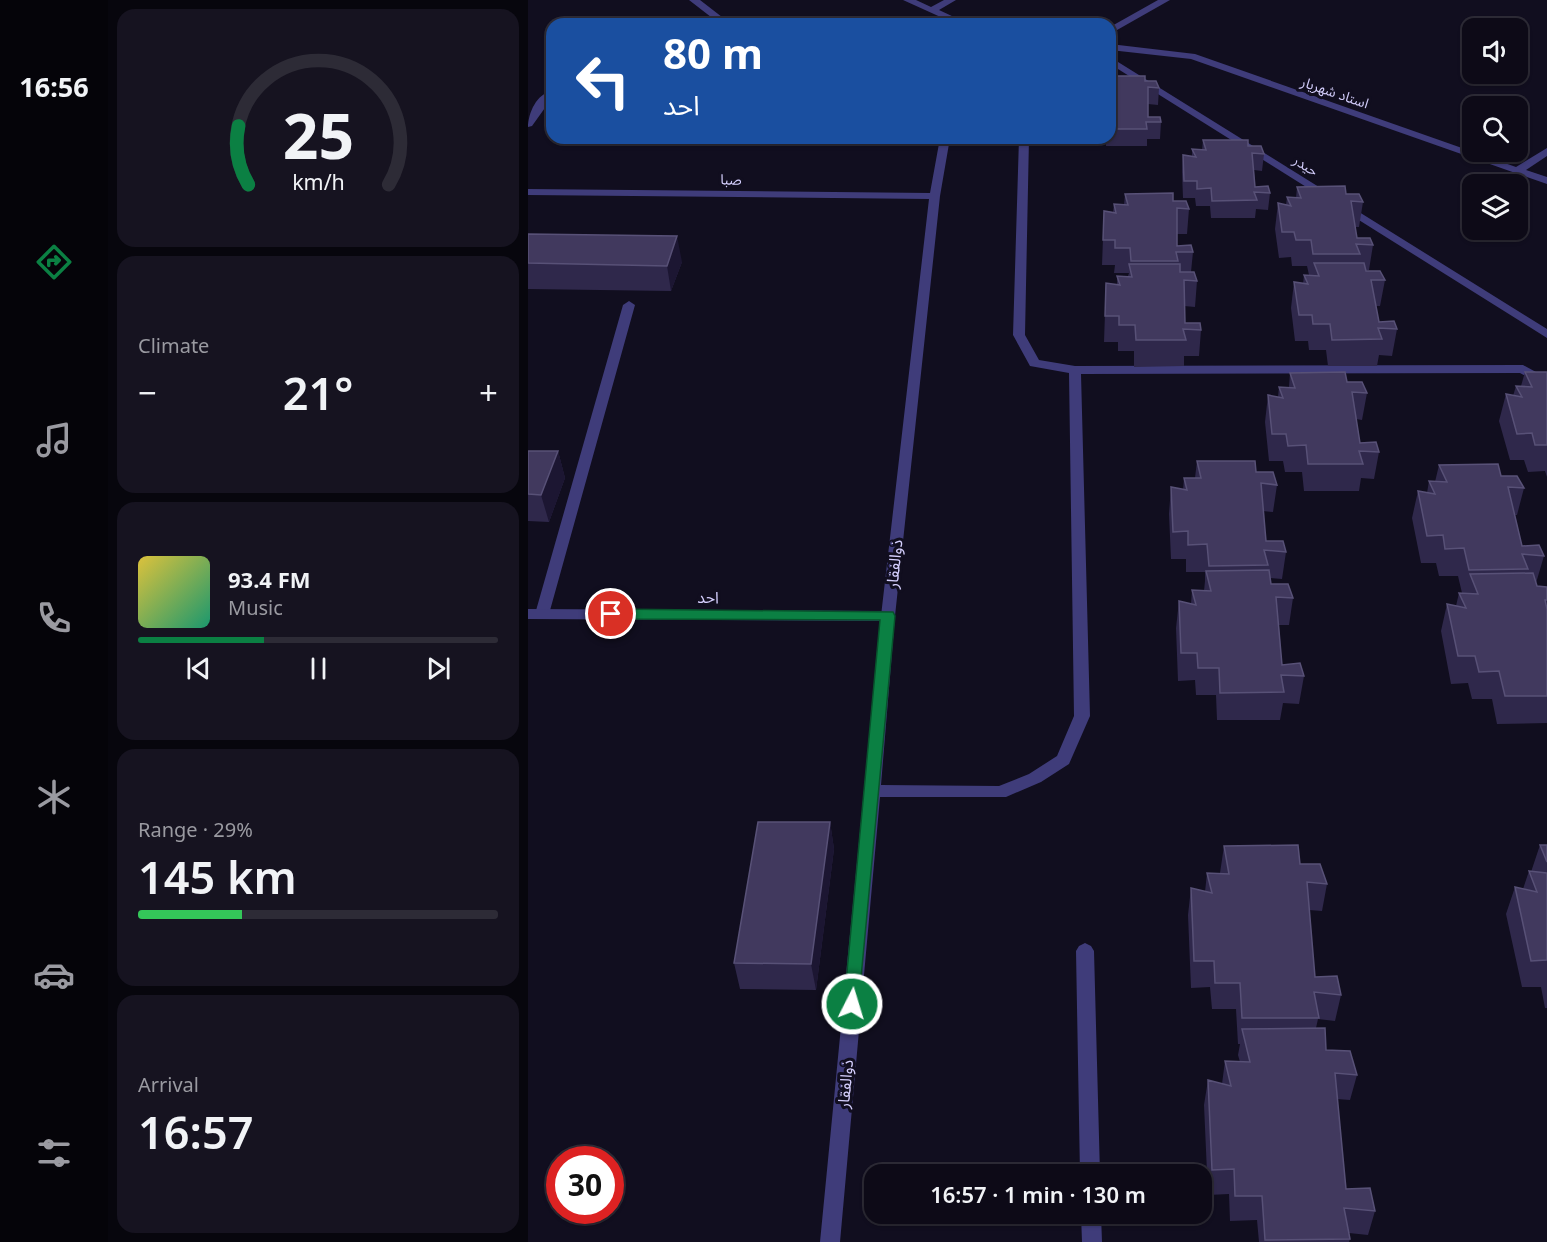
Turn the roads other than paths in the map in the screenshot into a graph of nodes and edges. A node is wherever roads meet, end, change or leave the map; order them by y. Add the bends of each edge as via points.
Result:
1 (694, 0) edge
2 (908, 0) edge
3 (951, 0) edge
4 (1165, 0) edge
5 (932, 10) junction
6 (718, 18) edge
7 (950, 18) edge
8 (1116, 28) edge
9 (1116, 48) edge
10 (1116, 64) edge
11 (546, 97) edge
12 (528, 124) edge
13 (944, 144) edge
14 (1024, 144) edge
15 (1547, 151) edge
16 (1518, 170) junction
17 (1547, 181) edge
18 (528, 192) edge
19 (934, 196) junction
20 (629, 305) dead end
21 (1547, 334) edge
22 (1075, 370) junction
23 (1547, 384) edge
24 (535, 614) edge
25 (888, 616) junction
26 (872, 790) junction
27 (1085, 951) dead end
28 (1090, 1164) edge
29 (1091, 1224) edge
30 (830, 1242) edge
31 (1092, 1242) edge

1 - 6 street
2 - 5 street
3 - 5 street
4 - 8 street
5 - 7 street
9 - 16 street, استاد شهریار via 1192,56
10 - 21 street, حیدر
11 - 12 street
13 - 19 street, ذوالفقار
14 - 22 street via 1019,336 1034,363
15 - 16 street
16 - 17 street, استاد شهریار
18 - 19 street, صبا
19 - 25 street, ذوالفقار
20 - 24 street
22 - 23 street via 1523,369
22 - 26 street via 1082,716 1062,760 1035,778 1000,792
24 - 25 street, احد
25 - 26 street, ذوالفقار
26 - 30 street, ذوالفقار
27 - 28 street
29 - 31 street

